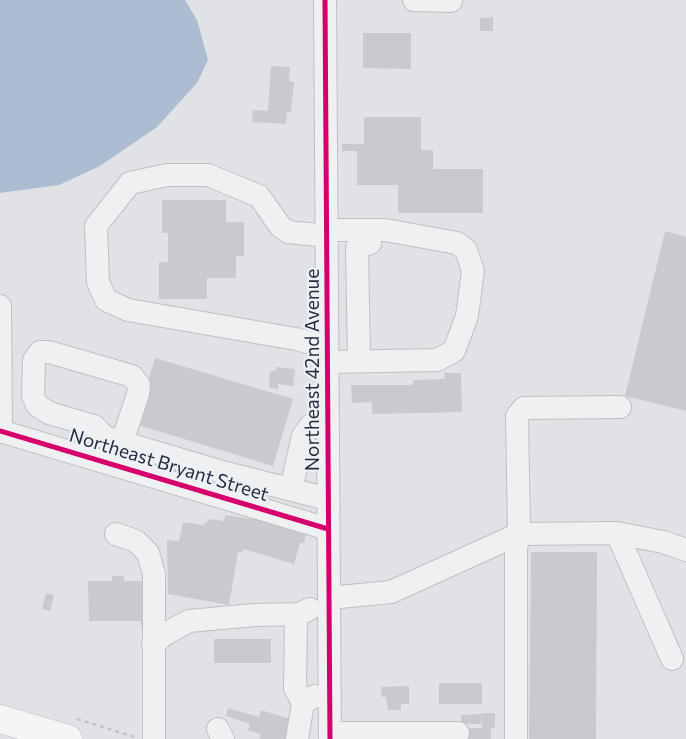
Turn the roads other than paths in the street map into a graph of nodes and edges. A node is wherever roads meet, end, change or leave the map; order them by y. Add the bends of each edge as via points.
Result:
1 (325, 0) edge
2 (414, 0) edge
3 (451, 0) edge
4 (370, 230) junction
5 (327, 233) junction
6 (0, 306) edge
7 (328, 354) junction
8 (359, 362) junction
9 (620, 407) dead end
10 (328, 418) junction
11 (0, 431) edge
12 (119, 441) junction
13 (92, 458) junction
14 (291, 489) junction
15 (328, 498) junction
16 (328, 529) junction
17 (617, 533) junction
18 (116, 534) dead end
19 (519, 534) junction
20 (686, 550) edge
21 (329, 603) junction
22 (299, 614) junction
23 (153, 645) junction
24 (672, 659) dead end
25 (329, 695) junction
26 (303, 703) junction
27 (0, 719) edge
28 (458, 733) dead end
29 (330, 736) edge
30 (361, 736) edge
31 (68, 739) edge
32 (154, 739) edge
33 (297, 739) edge
34 (516, 739) edge

1 - 5 street, Northeast 42nd Avenue
2 - 3 street
4 - 5 street
4 - 8 street via 370,243 357,248
4 - 8 street via 457,243 466,250 473,271 467,316 454,351 437,360
5 - 7 street, Northeast 42nd Avenue
5 - 7 street via 288,232 280,226 260,196 208,175 167,175 130,183 96,226 98,282 106,300 128,310 296,339
6 - 11 street
7 - 8 street
7 - 10 street, Northeast 42nd Avenue
9 - 19 street via 524,408 517,416
10 - 14 street via 311,425 303,436
10 - 15 street, Northeast 42nd Avenue
11 - 13 street, Northeast Bryant Street
12 - 12 street via 94,426 49,413 37,405 33,396 34,360 40,352 132,376 139,385 138,394
12 - 13 street via 97,441
12 - 14 street
13 - 16 street, Northeast Bryant Street
14 - 15 street
15 - 16 street, Northeast 42nd Avenue
16 - 21 street, Northeast 42nd Avenue
17 - 19 street
17 - 20 street
17 - 24 street
18 - 23 street via 136,541 148,553 154,574
19 - 21 street via 391,592
19 - 34 street via 516,549
21 - 22 street
21 - 25 street, Northeast 42nd Avenue
22 - 23 street via 189,621
22 - 26 street via 296,621 295,688
23 - 32 street
25 - 26 street via 311,696
25 - 29 street, Northeast 42nd Avenue
26 - 33 street
27 - 31 main road
28 - 30 street
29 - 30 street

